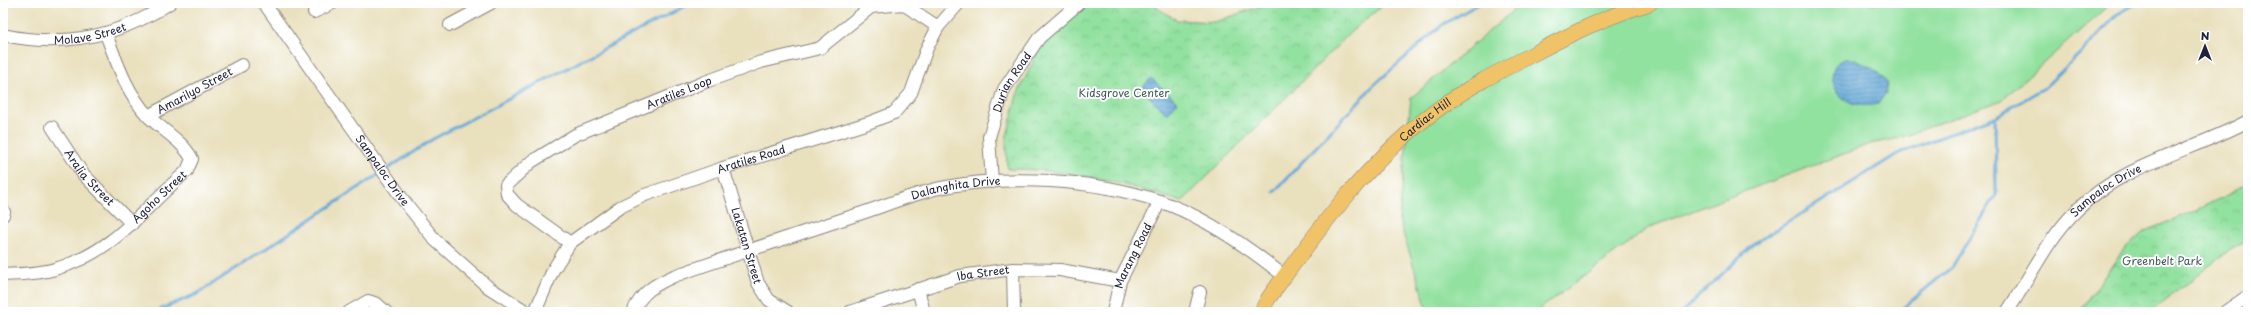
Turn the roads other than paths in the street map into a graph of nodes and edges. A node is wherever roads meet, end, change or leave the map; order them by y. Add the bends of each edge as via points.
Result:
1 (170, 3) edge
2 (264, 3) edge
3 (332, 3) edge
4 (491, 3) edge
5 (959, 3) edge
6 (1079, 3) edge
7 (1650, 3) edge
8 (314, 12) dead end
9 (450, 25) dead end
10 (938, 27) junction
11 (106, 34) junction
12 (3, 35) edge
13 (242, 65) dead end
14 (148, 116) junction
15 (2248, 121) edge
16 (52, 127) dead end
17 (723, 168) junction
18 (992, 182) junction
19 (1160, 202) junction
20 (132, 224) junction
21 (570, 243) junction
22 (747, 250) junction
23 (1013, 269) junction
24 (3, 275) edge
25 (1284, 276) junction
26 (1120, 281) junction
27 (918, 289) junction
28 (1200, 292) dead end
29 (2248, 296) edge
30 (349, 312) edge
31 (386, 312) edge
32 (527, 312) edge
33 (535, 312) edge
34 (633, 312) edge
35 (788, 312) edge
36 (850, 312) edge
37 (924, 312) edge
38 (1014, 312) edge
39 (1113, 312) edge
40 (1196, 312) edge
41 (1261, 312) edge
42 (2007, 312) edge
43 (2224, 312) edge

1 - 11 street, Molave Street via 147,18
2 - 32 street, Sampaloc Drive via 314,77 435,240 488,287
3 - 8 street
4 - 9 street
5 - 10 street, Aratiles Road
6 - 18 street, Durian Road via 1039,38 1004,89 989,137
7 - 25 main road, Cardiac Hill via 1594,23 1472,87 1441,107 1374,166
10 - 17 street, Aratiles Road via 927,48 911,93 894,113
10 - 21 street, Aratiles Loop via 903,4 871,7 820,48 761,62 705,82 575,135 546,151 511,179 506,185 507,194 517,205
11 - 12 street, Molave Street via 69,40 24,40
11 - 14 street, Agoho Street via 131,93
13 - 14 street, Amarilyo Street
14 - 20 street, Agoho Street via 187,150 192,159 187,171
15 - 42 street, Sampaloc Drive via 2221,136 2134,169 2090,198 2063,226
16 - 20 street, Aralia Street via 83,174
17 - 21 street, Aratiles Road via 645,195 620,207
17 - 22 street, Lakatan Street
18 - 19 street, Dalanghita Drive via 1076,183 1127,192
18 - 22 street, Dalanghita Drive via 939,188
19 - 25 street, Dalanghita Drive via 1197,218 1224,234
19 - 26 street, Marang Road
20 - 24 street, Agoho Street via 110,243 73,263 54,270
21 - 33 street, Aratiles Road via 553,270
22 - 34 street, Dalanghita Drive via 652,286 637,301
22 - 35 street, Lakatan Street via 758,283 769,300
23 - 26 street, Iba Street via 1060,270
23 - 27 street, Iba Street via 960,276
23 - 38 street
25 - 41 main road, Cardiac Hill
26 - 39 street, Marang Road
27 - 36 street, Iba Street
27 - 37 street
28 - 40 street
29 - 43 street
30 - 31 street via 368,301 377,304

